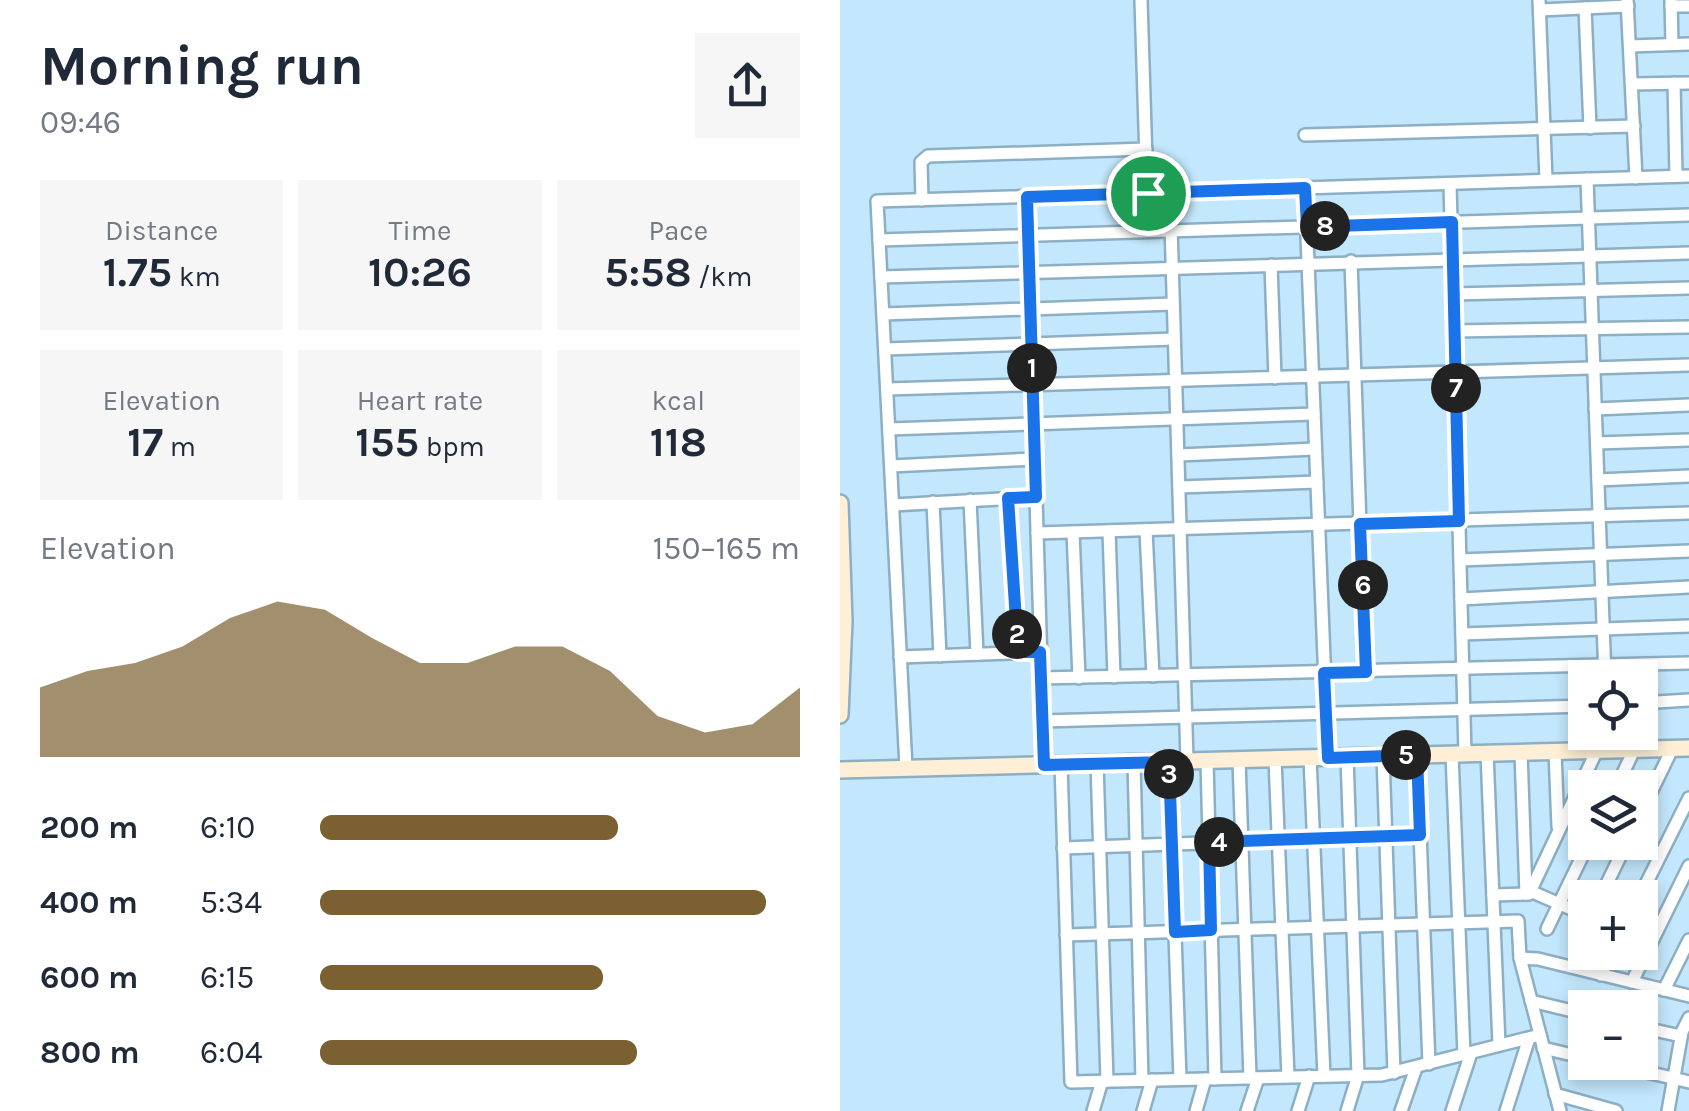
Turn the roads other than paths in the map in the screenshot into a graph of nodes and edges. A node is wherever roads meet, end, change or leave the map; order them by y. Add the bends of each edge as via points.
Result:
1 (1141, 0) edge
2 (1628, 3) edge
3 (1671, 3) edge
4 (1539, 5) edge
5 (1689, 6) edge
6 (1585, 8) junction
7 (1672, 44) junction
8 (1689, 44) edge
9 (1630, 46) junction
10 (1689, 83) edge
11 (1632, 84) junction
12 (1674, 84) junction
13 (1634, 126) junction
14 (1590, 128) junction
15 (1675, 128) junction
16 (1689, 128) edge
17 (1544, 130) junction
18 (1305, 135) dead end
19 (1146, 149) junction
20 (1683, 176) edge
21 (1636, 178) junction
22 (1586, 179) junction
23 (1546, 180) junction
24 (1450, 184) junction
25 (1305, 188) junction
26 (1170, 192) junction
27 (1148, 193) junction
28 (1027, 197) junction
29 (922, 200) junction
30 (1689, 215) edge
31 (1588, 218) junction
32 (1452, 222) junction
33 (1307, 227) junction
34 (1171, 232) junction
35 (1028, 236) junction
36 (880, 240) junction
37 (1689, 253) edge
38 (1590, 257) junction
39 (1452, 258) junction
40 (1352, 261) junction
41 (1308, 263) junction
42 (1271, 265) junction
43 (1172, 268) junction
44 (1029, 272) junction
45 (881, 277) junction
46 (1689, 288) edge
47 (1591, 290) junction
48 (1453, 294) junction
49 (1173, 304) junction
50 (1030, 310) junction
51 (883, 314) junction
52 (1689, 327) edge
53 (1592, 329) junction
54 (1454, 332) junction
55 (1174, 340) junction
56 (1031, 346) junction
57 (885, 349) junction
58 (1689, 365) edge
59 (1594, 370) junction
60 (1455, 373) junction
61 (1356, 376) junction
62 (1312, 377) junction
63 (1276, 378) junction
64 (1176, 381) junction
65 (1032, 384) junction
66 (887, 389) junction
67 (1689, 405) edge
68 (1595, 409) junction
69 (1314, 414) junction
70 (1176, 417) junction
71 (1033, 423) junction
72 (889, 429) junction
73 (1689, 440) edge
74 (1596, 443) junction
75 (1315, 449) junction
76 (1178, 455) junction
77 (1034, 459) junction
78 (891, 466) junction
79 (1689, 476) edge
80 (1598, 480) junction
81 (1317, 482) junction
82 (1178, 487) junction
83 (1036, 497) junction
84 (1008, 498) junction
85 (970, 500) junction
86 (933, 502) junction
87 (840, 503) edge
88 (893, 505) junction
89 (1689, 514) edge
90 (1599, 516) junction
91 (1459, 521) junction
92 (1360, 524) junction
93 (1318, 526) junction
94 (1180, 529) junction
95 (1146, 530) junction
96 (1109, 531) junction
97 (1073, 532) junction
98 (1036, 533) junction
99 (1689, 550) edge
100 (1601, 554) junction
101 (1460, 560) junction
102 (1689, 587) edge
103 (1602, 592) junction
104 (1461, 599) junction
105 (1689, 626) edge
106 (1604, 629) junction
107 (1462, 634) junction
108 (842, 643) edge
109 (1018, 652) junction
110 (1040, 652) junction
111 (977, 654) junction
112 (940, 656) junction
113 (900, 657) junction
114 (1605, 660) edge
115 (1689, 662) edge
116 (1658, 665) edge
117 (1463, 669) junction
118 (1568, 670) edge
119 (1366, 672) junction
120 (1324, 673) junction
121 (1153, 676) junction
122 (1184, 676) junction
123 (1114, 677) junction
124 (1041, 678) junction
125 (1079, 678) junction
126 (1689, 700) edge
127 (1658, 702) edge
128 (1568, 706) edge
129 (1464, 708) junction
130 (840, 714) edge
131 (1326, 714) junction
132 (1186, 716) junction
133 (1042, 721) junction
134 (1681, 748) edge
135 (1603, 750) joint
136 (1634, 750) edge
137 (1521, 752) junction
138 (1556, 752) junction
139 (1487, 753) junction
140 (1458, 754) junction
141 (1417, 755) junction
142 (1383, 756) junction
143 (1347, 757) junction
144 (1310, 758) junction
145 (1328, 758) junction
146 (1275, 759) junction
147 (1207, 760) junction
148 (1239, 760) junction
149 (1187, 761) junction
150 (1134, 762) junction
151 (1169, 762) junction
152 (1061, 764) junction
153 (1097, 764) junction
154 (1044, 765) junction
155 (906, 768) junction
156 (840, 770) edge
157 (1625, 770) edge
158 (1658, 786) edge
159 (1689, 798) edge
160 (1558, 833) junction
161 (1420, 835) junction
162 (1386, 836) junction
163 (1350, 838) junction
164 (1314, 839) junction
165 (1278, 840) junction
166 (1242, 841) junction
167 (1209, 842) junction
168 (1172, 844) junction
169 (1136, 845) junction
170 (1100, 846) junction
171 (1064, 848) junction
172 (1580, 860) edge
173 (1689, 866) edge
174 (1649, 880) edge
175 (1528, 892) junction
176 (1493, 895) junction
177 (1559, 904) junction
178 (1568, 908) edge
179 (1494, 922) junction
180 (1459, 923) junction
181 (1423, 924) junction
182 (1389, 925) junction
183 (1353, 926) junction
184 (1318, 927) junction
185 (1282, 928) junction
186 (1547, 929) dead end
187 (1211, 930) junction
188 (1245, 930) junction
189 (1175, 932) junction
190 (1138, 933) junction
191 (1102, 934) junction
192 (1066, 935) junction
193 (1689, 940) edge
194 (1520, 958) junction
195 (1603, 970) edge
196 (1601, 975) junction
197 (1632, 982) junction
198 (1664, 990) junction
199 (1689, 996) edge
200 (1531, 1001) junction
201 (1568, 1010) edge
202 (1689, 1018) edge
203 (1658, 1030) edge
204 (1535, 1036) junction
205 (1682, 1036) junction
206 (1500, 1046) junction
207 (1544, 1048) junction
208 (1468, 1054) junction
209 (1568, 1054) edge
210 (1422, 1066) junction
211 (1394, 1073) junction
212 (1358, 1075) junction
213 (1658, 1075) edge
214 (1309, 1076) junction
215 (1324, 1076) junction
216 (1288, 1077) junction
217 (1254, 1078) junction
218 (1180, 1079) junction
219 (1210, 1079) junction
220 (1674, 1079) junction
221 (1147, 1080) junction
222 (1104, 1081) junction
223 (1689, 1082) edge
224 (1557, 1105) edge
225 (1092, 1111) edge
226 (1144, 1111) edge
227 (1196, 1111) edge
228 (1248, 1111) edge
229 (1298, 1111) edge
230 (1347, 1111) edge
231 (1401, 1111) edge
232 (1452, 1111) edge
233 (1506, 1111) edge
234 (1616, 1111) edge
235 (1668, 1111) edge

1 - 19 street
2 - 6 street
2 - 9 street
3 - 5 street
3 - 7 street
4 - 6 street
4 - 17 street
6 - 14 street
7 - 8 street
7 - 9 street
9 - 11 street
10 - 12 street
11 - 12 street
11 - 13 street
12 - 15 street
13 - 14 street
13 - 21 street
14 - 17 street
15 - 16 street
15 - 20 street
17 - 18 street
17 - 23 street
19 - 27 street
19 - 29 street via 928,156 921,162
20 - 21 street
21 - 22 street
22 - 23 street
22 - 31 street
23 - 24 street
24 - 25 street
24 - 32 street
25 - 26 street
25 - 33 street
26 - 27 street
26 - 34 street
27 - 28 street
28 - 29 street
28 - 35 street
29 - 36 street via 878,202
30 - 31 street
31 - 32 street
31 - 38 street
32 - 33 street
32 - 39 street
33 - 34 street
33 - 41 street
34 - 35 street
34 - 43 street
35 - 36 street
35 - 44 street
36 - 45 street
37 - 38 street
38 - 39 street
38 - 47 street
39 - 40 street
39 - 48 street
40 - 41 street
40 - 61 street
41 - 42 street
41 - 62 street
42 - 43 street
42 - 63 street
43 - 44 street
43 - 49 street
44 - 45 street
44 - 50 street
45 - 51 street
46 - 47 street
47 - 48 street
47 - 53 street
48 - 54 street
49 - 50 street
49 - 55 street
50 - 51 street
50 - 56 street
51 - 57 street
52 - 53 street
53 - 54 street
53 - 59 street
54 - 60 street
55 - 56 street
55 - 64 street
56 - 57 street
56 - 65 street
57 - 66 street
58 - 59 street
59 - 60 street
59 - 68 street
60 - 61 street
60 - 91 street
61 - 62 street
61 - 92 street
62 - 63 street
62 - 69 street
63 - 64 street
64 - 65 street
64 - 70 street
65 - 66 street
65 - 71 street
66 - 72 street
67 - 68 street
68 - 74 street
69 - 70 street
69 - 75 street
70 - 71 street
70 - 76 street
71 - 72 street
71 - 77 street
72 - 78 street
73 - 74 street
74 - 80 street
75 - 76 street
75 - 81 street
76 - 82 street
77 - 78 street
77 - 83 street
78 - 88 street
79 - 80 street
80 - 90 street
81 - 82 street
81 - 93 street
82 - 94 street
83 - 84 street
83 - 98 street
84 - 85 street
84 - 109 street
85 - 86 street
85 - 111 street
86 - 88 street
86 - 112 street
87 - 108 street
88 - 113 street
89 - 90 street
90 - 91 street
90 - 100 street
91 - 92 street
91 - 101 street
92 - 93 street
92 - 119 street
93 - 94 street
93 - 120 street
94 - 95 street
94 - 122 street
95 - 96 street
95 - 121 street
96 - 97 street
96 - 123 street
97 - 98 street
97 - 125 street
98 - 110 street
99 - 100 street
100 - 101 street
100 - 103 street
101 - 104 street
102 - 103 street
103 - 104 street
103 - 106 street
104 - 107 street
105 - 106 street
106 - 107 street
106 - 114 street
107 - 117 street
108 - 130 street
109 - 110 street
109 - 111 street
110 - 124 street
111 - 112 street
112 - 113 street
113 - 155 street
115 - 116 street
117 - 118 street
117 - 119 street
117 - 129 street
119 - 120 street
120 - 122 street
120 - 131 street
121 - 122 street
121 - 123 street
122 - 132 street
123 - 125 street
124 - 125 street
124 - 133 street
126 - 127 street
128 - 129 street
129 - 131 street
129 - 140 street
131 - 132 street
131 - 145 street
132 - 133 street
132 - 149 street
133 - 154 street
134 - 158 street
135 - 138 street
135 - 160 street
136 - 157 street
137 - 138 street
137 - 139 street
137 - 175 street
138 - 160 street
139 - 140 street
139 - 176 street
140 - 141 street
140 - 180 street
141 - 142 street
141 - 161 street
142 - 143 street
142 - 162 street
143 - 145 street
143 - 163 street
144 - 145 street
144 - 146 street
144 - 164 street
146 - 148 street
146 - 165 street
147 - 148 street
147 - 149 street
147 - 167 street
148 - 166 street
149 - 151 street
150 - 151 street
150 - 153 street
150 - 169 street
151 - 168 street
152 - 153 street
152 - 154 street
152 - 171 street
153 - 170 street
154 - 155 street
155 - 156 street
159 - 174 street
160 - 175 street
161 - 162 street
161 - 181 street
162 - 163 street
162 - 182 street
163 - 164 street
163 - 183 street
164 - 165 street
164 - 184 street
165 - 166 street
165 - 185 street
166 - 167 street
166 - 188 street
167 - 168 street
167 - 187 street
168 - 169 street
168 - 189 street
169 - 170 street
169 - 190 street
170 - 171 street
170 - 191 street
171 - 192 street
172 - 177 street
173 - 197 street
175 - 176 street
175 - 177 street
176 - 179 street
177 - 178 street
177 - 186 street
179 - 180 street
179 - 194 street via 1518,921
179 - 206 street
180 - 181 street
180 - 208 street
181 - 182 street
181 - 210 street
182 - 183 street
182 - 211 street
183 - 184 street
183 - 212 street
184 - 185 street
184 - 215 street
185 - 188 street
185 - 216 street
187 - 188 street
187 - 189 street
187 - 219 street
188 - 217 street
189 - 190 street
189 - 218 street
190 - 191 street
190 - 221 street
191 - 192 street
191 - 222 street
192 - 222 street via 1071,1082
193 - 198 street
194 - 196 street
194 - 200 street
195 - 196 street
196 - 197 street
197 - 198 street
198 - 199 street
200 - 201 street
200 - 204 street
202 - 205 street
203 - 205 street
204 - 206 street
204 - 207 street
204 - 233 street
205 - 220 street
206 - 208 street
207 - 209 street
207 - 224 street
208 - 210 street
208 - 232 street
210 - 211 street
210 - 231 street
211 - 212 street
212 - 215 street
212 - 230 street
213 - 220 street
214 - 215 street
214 - 216 street
214 - 229 street
216 - 217 street
217 - 219 street
217 - 228 street
218 - 219 street
218 - 221 street
219 - 227 street
220 - 223 street
220 - 235 street
221 - 222 street
221 - 226 street
222 - 225 street
224 - 234 street

